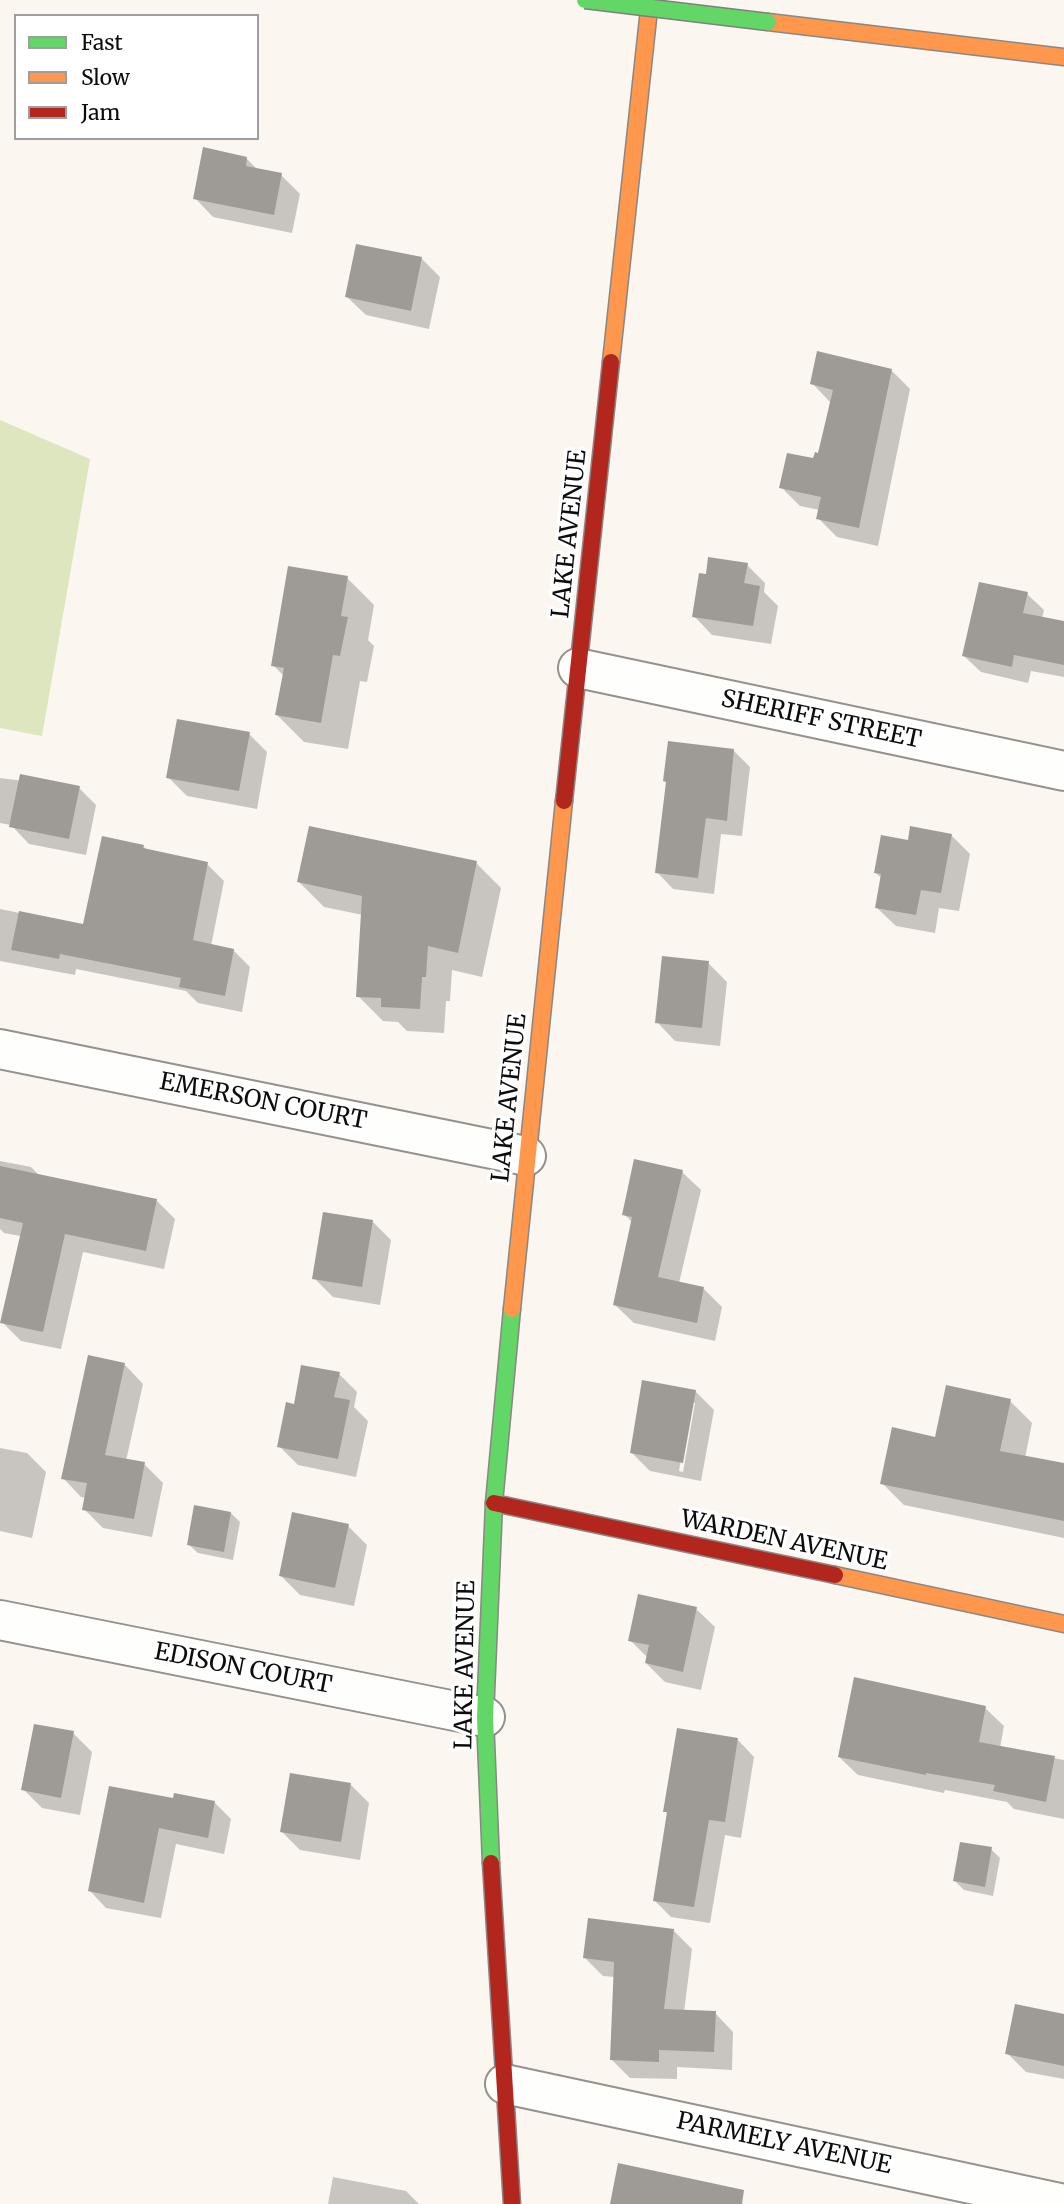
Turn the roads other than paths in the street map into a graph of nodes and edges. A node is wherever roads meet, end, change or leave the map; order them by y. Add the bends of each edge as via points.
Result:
1 (585, 0) edge
2 (650, 0) edge
3 (1064, 57) edge
4 (578, 668) junction
5 (1064, 771) edge
6 (0, 1049) edge
7 (526, 1156) junction
8 (494, 1503) junction
9 (0, 1620) edge
10 (1064, 1624) edge
11 (485, 1717) junction
12 (505, 2084) junction
13 (513, 2204) edge
14 (1064, 2204) edge

1 - 3 main road, bridge
2 - 4 main road, LAKE AVENUE
4 - 5 street, SHERIFF STREET
4 - 7 main road, LAKE AVENUE
6 - 7 street, EMERSON COURT
7 - 8 main road, LAKE AVENUE
8 - 10 main road, WARDEN AVENUE
8 - 11 main road, LAKE AVENUE
9 - 11 street, EDISON COURT
11 - 12 main road, LAKE AVENUE
12 - 13 main road, LAKE AVENUE
12 - 14 street, PARMELY AVENUE

